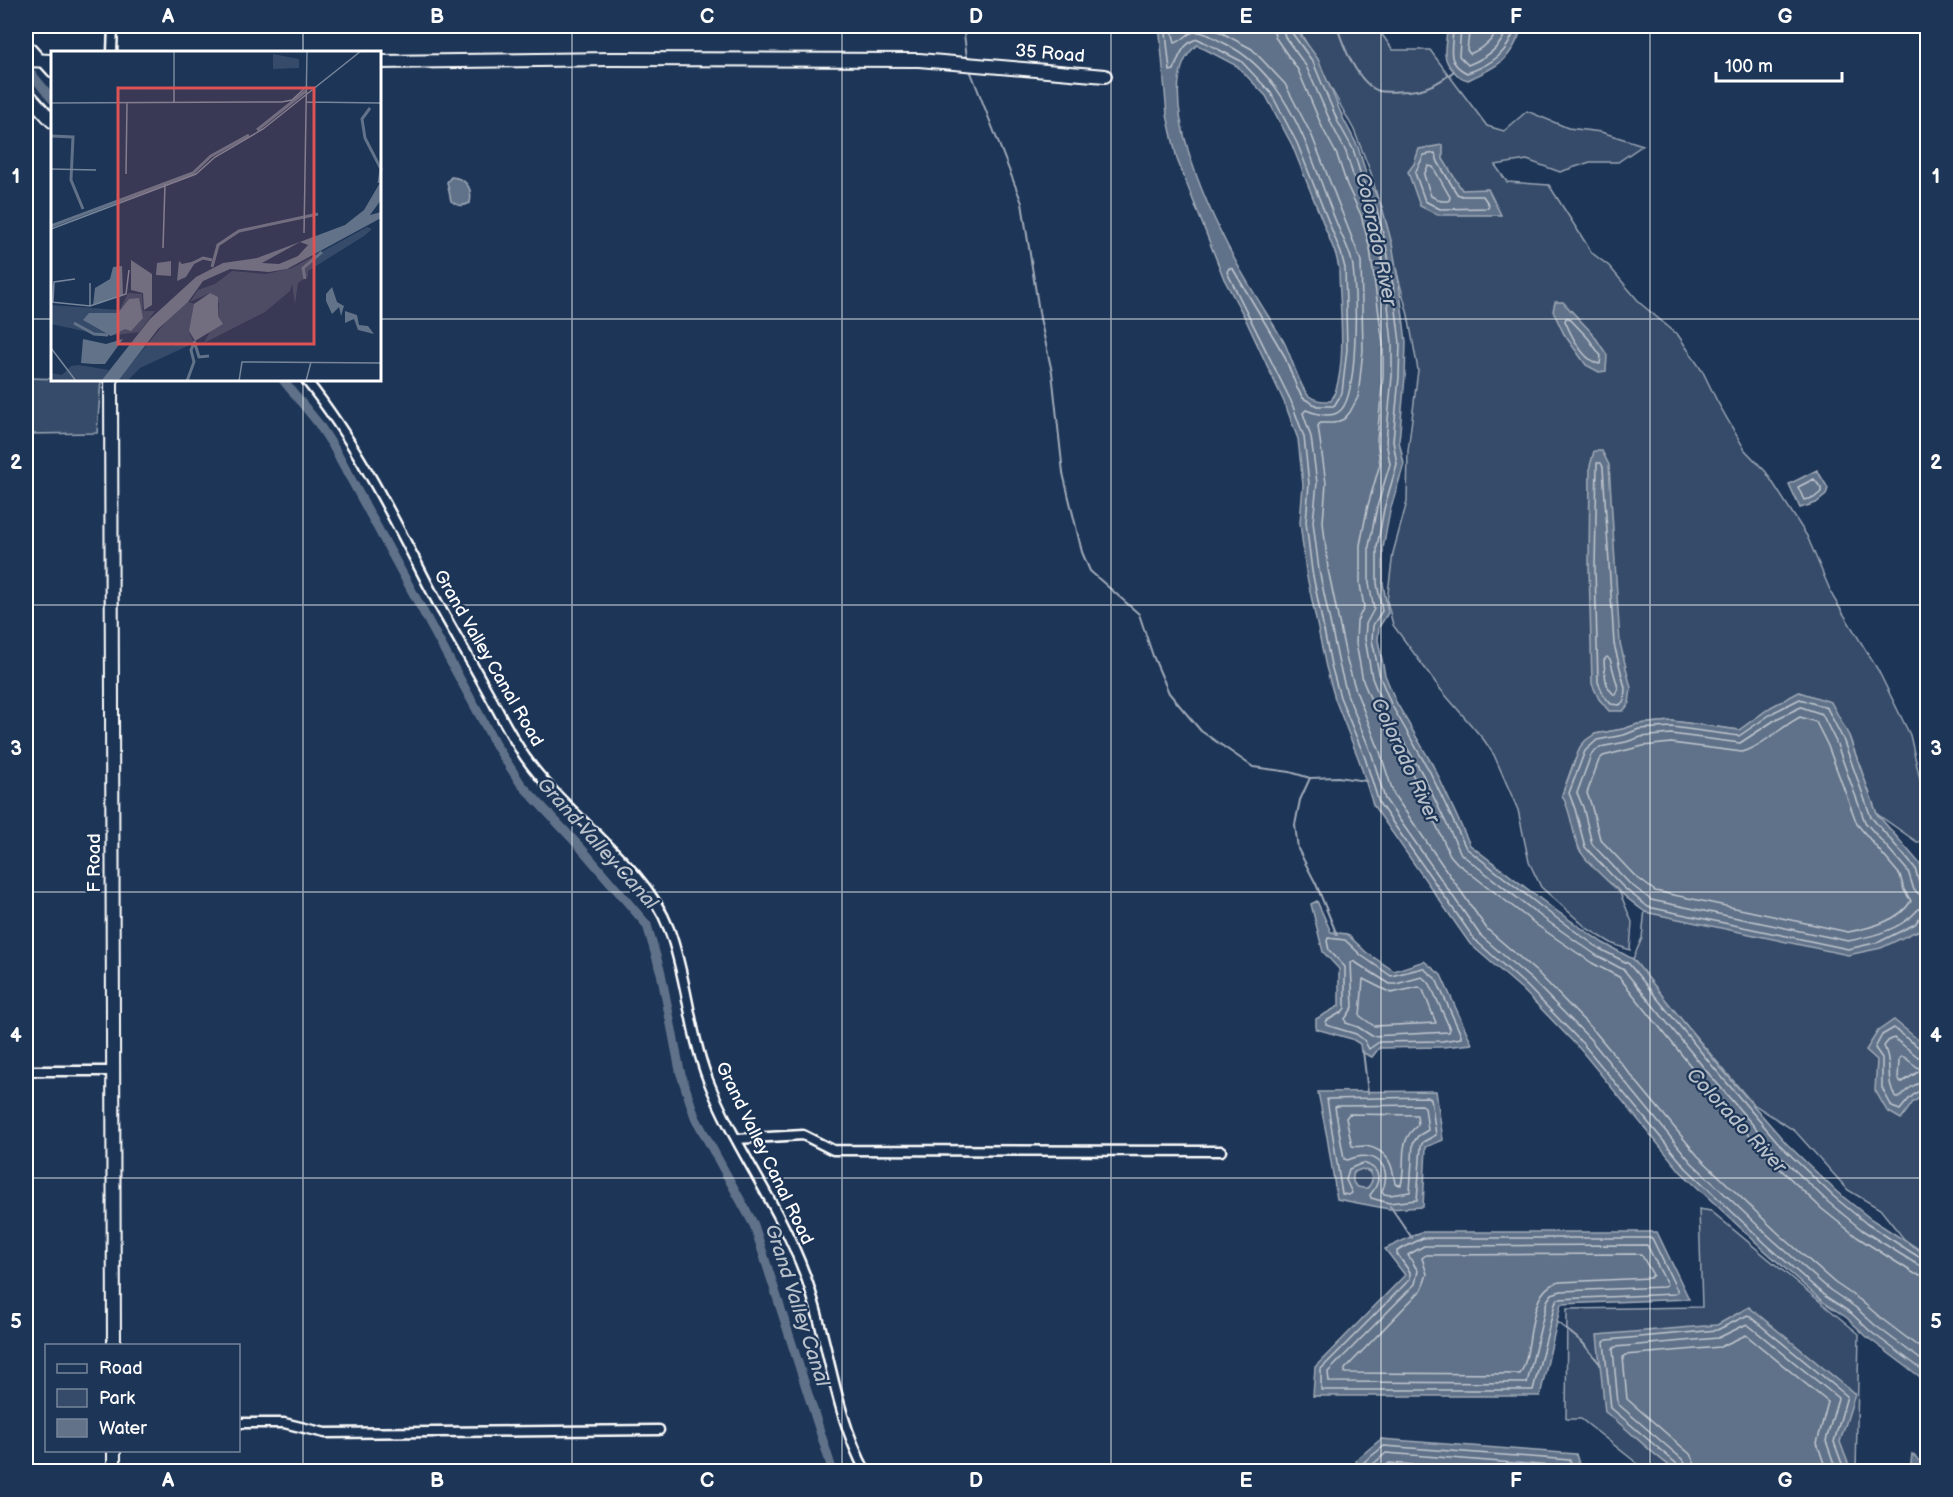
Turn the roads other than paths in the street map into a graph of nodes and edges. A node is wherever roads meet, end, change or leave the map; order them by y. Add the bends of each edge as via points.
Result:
1 (112, 26) edge
2 (26, 43) edge
3 (112, 51) edge
4 (38, 60) edge
5 (381, 62) edge
6 (51, 71) edge
7 (1105, 76) dead end
8 (26, 92) edge
9 (51, 120) edge
10 (111, 381) edge
11 (307, 381) edge
12 (26, 1071) edge
13 (112, 1071) junction
14 (736, 1139) junction
15 (1221, 1151) dead end
16 (114, 1344) edge
17 (240, 1423) edge
18 (659, 1430) dead end
19 (114, 1452) edge
20 (114, 1472) edge
21 (866, 1472) edge

1 - 3 street
2 - 4 street
4 - 6 street
5 - 7 street, 35 Road via 919,60
8 - 9 street
10 - 13 street, F Road
11 - 14 street, Grand Valley Canal Road via 366,469 524,756 553,793 640,881 668,926 708,1079
12 - 13 street
13 - 16 street, F Road
14 - 15 street via 803,1135 833,1150
14 - 21 street, Grand Valley Canal Road via 777,1210 805,1274 845,1423
17 - 18 street via 284,1423 326,1433
19 - 20 street

